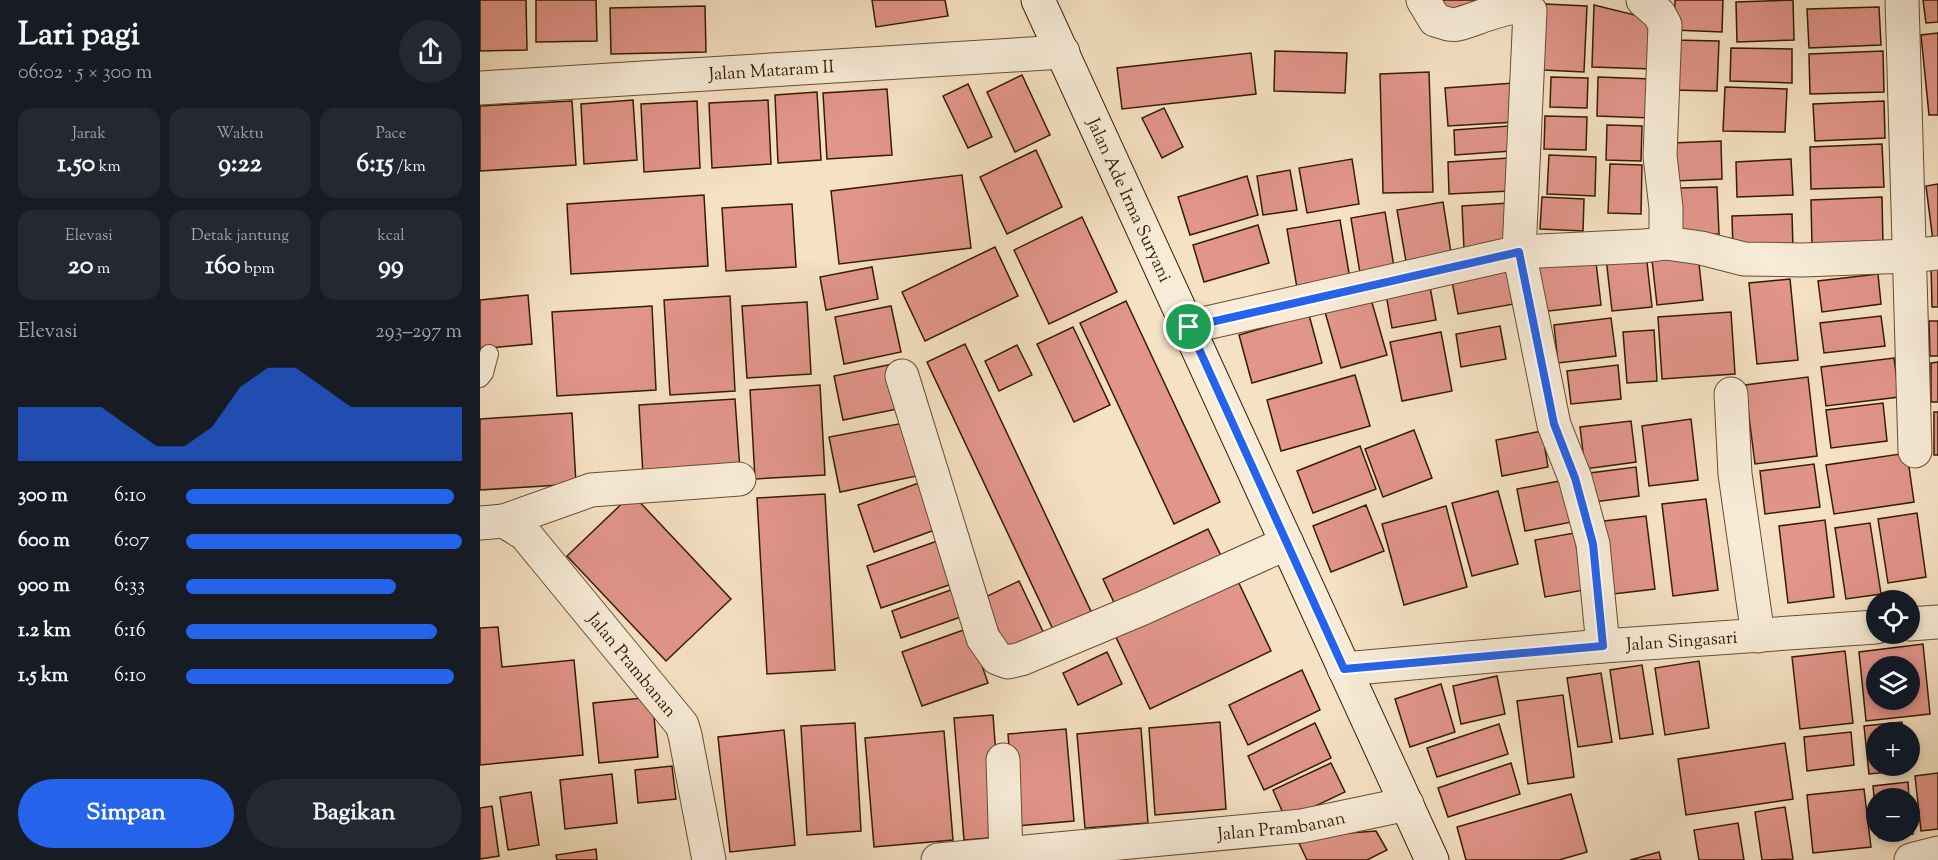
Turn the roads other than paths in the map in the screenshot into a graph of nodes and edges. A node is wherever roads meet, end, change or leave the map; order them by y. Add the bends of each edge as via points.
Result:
1 (1038, 0) edge
2 (1423, 0) edge
3 (1642, 0) edge
4 (1902, 0) edge
5 (1063, 52) junction
6 (480, 88) edge
7 (1666, 243) junction
8 (1519, 252) junction
9 (1924, 255) edge
10 (1189, 327) junction
11 (489, 354) dead end
12 (902, 376) dead end
13 (480, 378) edge
14 (1731, 393) dead end
15 (1915, 451) dead end
16 (739, 479) dead end
17 (492, 522) edge
18 (1287, 543) junction
19 (1938, 622) edge
20 (1920, 623) edge
21 (1866, 628) edge
22 (1758, 636) junction
23 (1603, 646) junction
24 (1344, 669) junction
25 (1003, 760) dead end
26 (1407, 804) junction
27 (1938, 853) edge
28 (1006, 855) junction
29 (710, 860) edge
30 (938, 860) edge
31 (1432, 860) edge
32 (1911, 860) edge

1 - 5 street, Jalan Ade Irma Suryani
2 - 8 street via 1435,20 1456,25 1514,7 1525,8 1532,16
3 - 7 street via 1659,14 1665,25 1660,156
4 - 9 street
5 - 6 street, Jalan Mataram II
5 - 10 street, Jalan Ade Irma Suryani
7 - 8 street
7 - 9 street via 1744,259
8 - 10 street
8 - 23 street via 1554,424 1575,478 1593,544
9 - 15 street
10 - 18 street, Jalan Ade Irma Suryani
11 - 13 lane
12 - 18 street via 983,638 997,658 1008,662 1038,652
14 - 22 street via 1735,474
16 - 17 street via 591,490
17 - 29 street, Jalan Prambanan via 525,534 682,725
18 - 24 street, Jalan Ade Irma Suryani
19 - 20 street
21 - 22 street, Jalan Singasari
22 - 23 street, Jalan Singasari
23 - 24 street, Jalan Singasari
24 - 26 street, Jalan Ade Irma Suryani
25 - 28 street
26 - 28 street, Jalan Prambanan via 1302,826
26 - 31 street, Jalan Ade Irma Suryani
27 - 32 street
28 - 30 street, Jalan Prambanan

